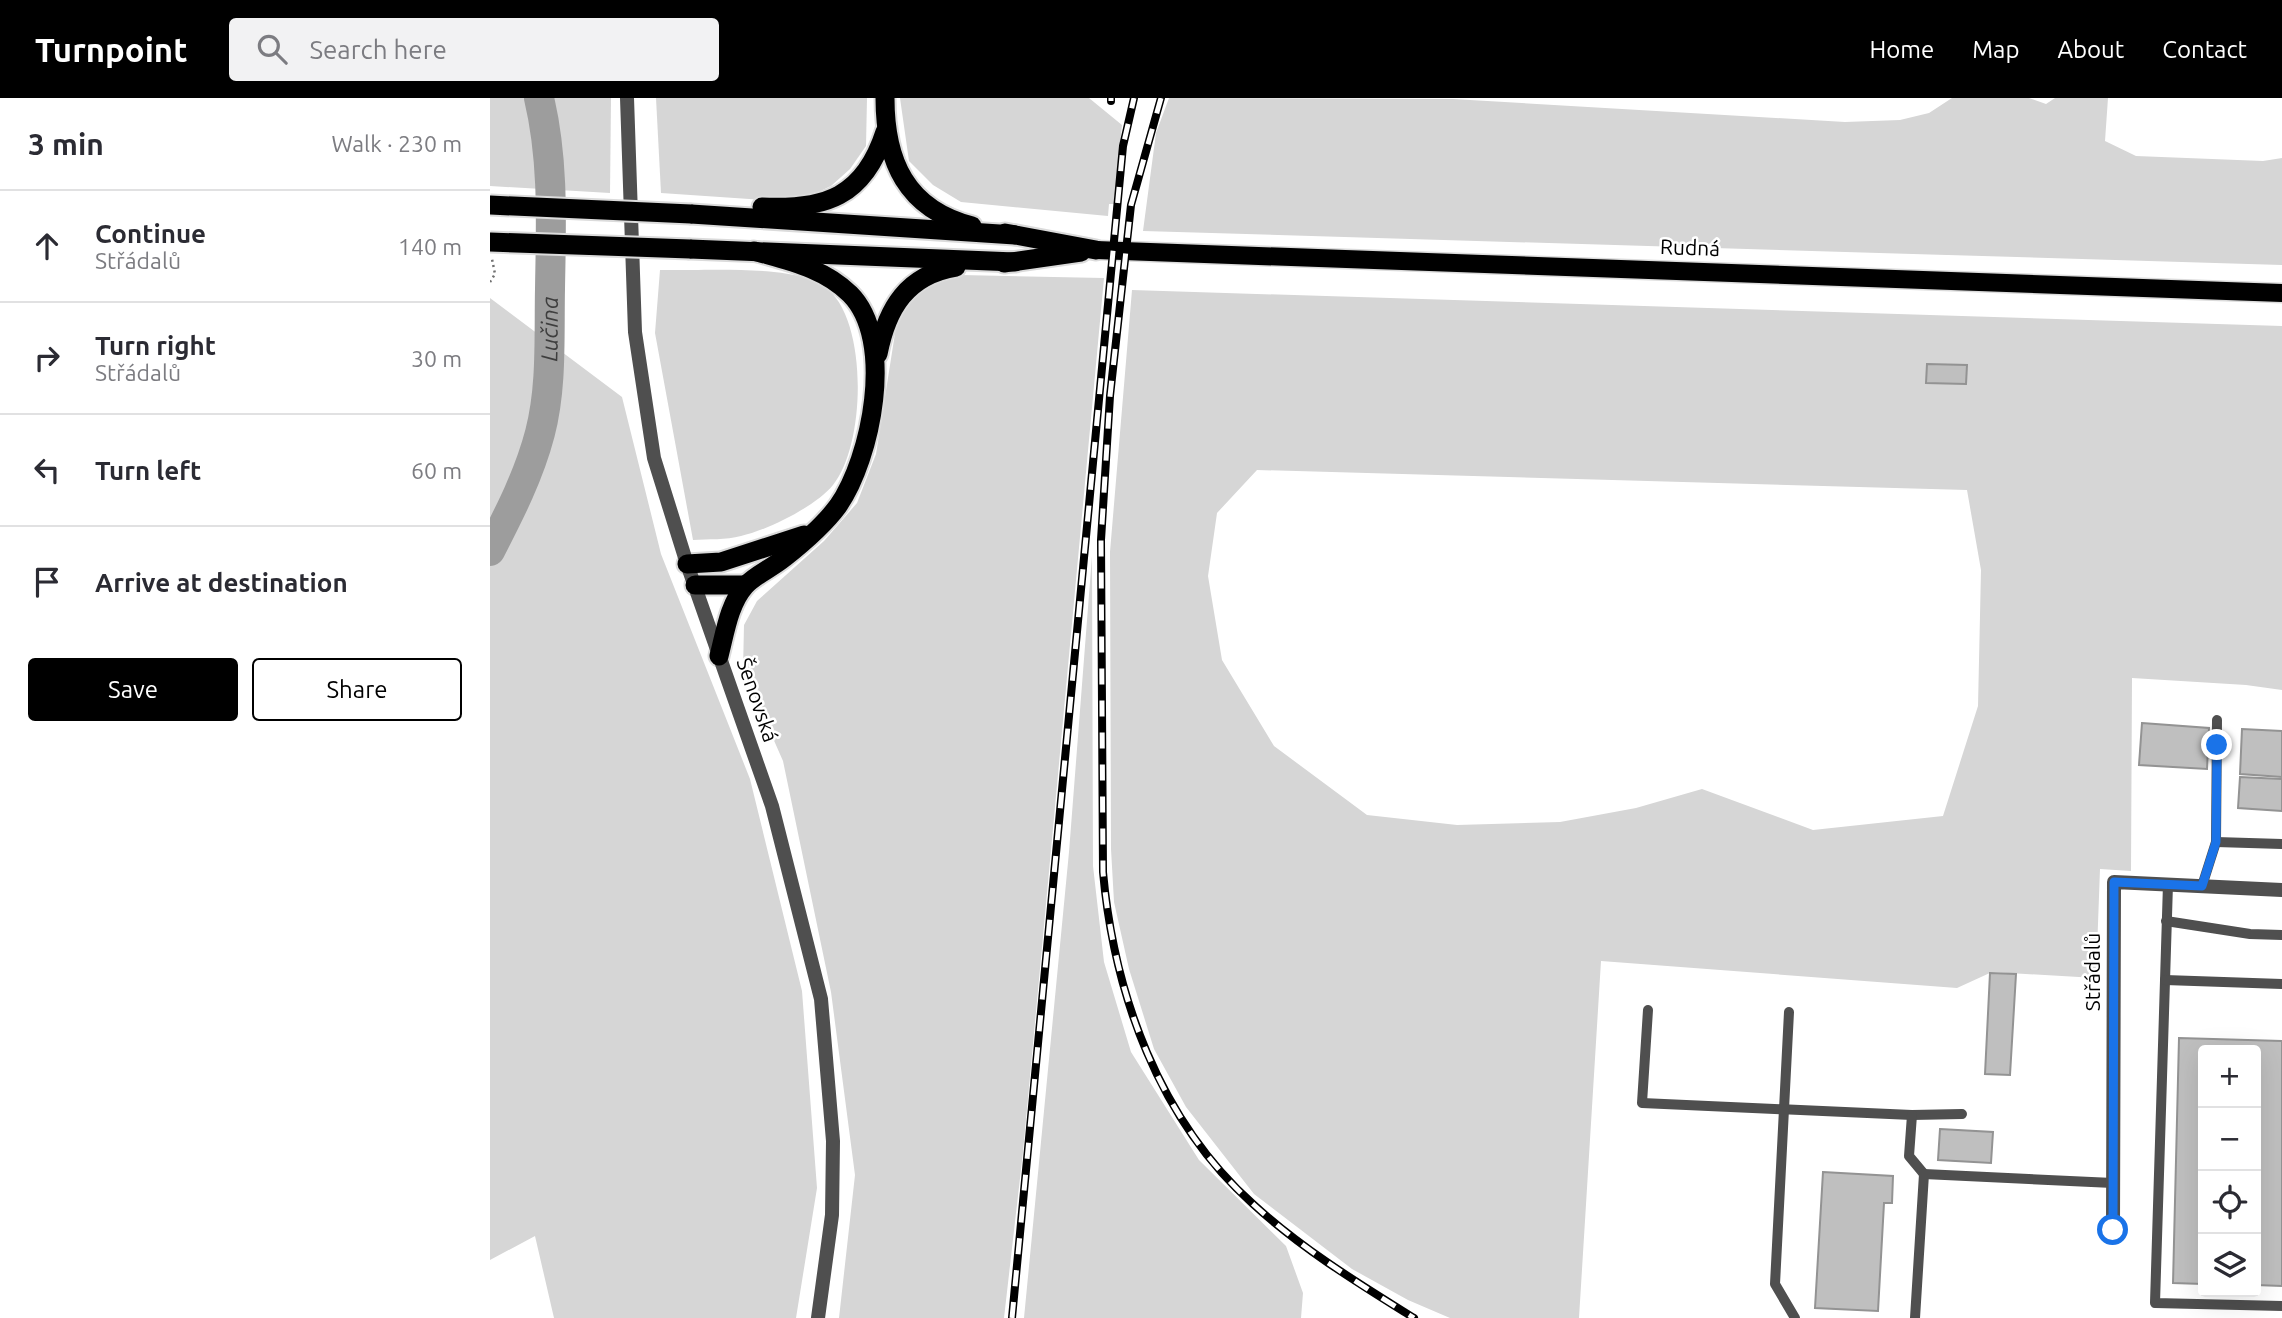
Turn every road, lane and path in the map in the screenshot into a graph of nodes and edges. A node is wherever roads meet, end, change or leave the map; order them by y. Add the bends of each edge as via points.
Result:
1 (627, 98) edge
2 (885, 98) edge
3 (885, 132) junction
4 (490, 205) edge
5 (694, 214) junction
6 (1015, 235) junction
7 (490, 242) edge
8 (1096, 250) junction
9 (754, 251) junction
10 (1015, 262) junction
11 (495, 274) dead end
12 (490, 282) edge
13 (2282, 293) edge
14 (873, 379) junction
15 (815, 531) junction
16 (687, 564) junction
17 (695, 585) junction
18 (745, 585) junction
19 (719, 656) junction
20 (2217, 720) dead end
21 (2216, 842) junction
22 (2282, 844) edge
23 (2168, 884) junction
24 (2202, 886) junction
25 (2282, 890) edge
26 (2166, 921) junction
27 (2282, 935) edge
28 (2165, 980) junction
29 (2282, 984) edge
30 (1648, 1010) dead end
31 (1789, 1012) dead end
32 (1784, 1109) junction
33 (1962, 1114) dead end
34 (1912, 1115) junction
35 (1924, 1174) junction
36 (2113, 1183) junction
37 (2113, 1230) dead end
38 (2282, 1306) edge
39 (818, 1318) edge
40 (1795, 1318) edge
41 (1915, 1318) edge

1 - 16 street, Šenovská via 635,332 654,458
2 - 3 highway
3 - 5 highway via 864,176 831,201 784,208 718,205
3 - 6 highway via 901,176 923,202 969,226
4 - 5 highway, bridge
5 - 6 highway
6 - 8 highway
7 - 9 highway, bridge
8 - 10 highway
8 - 13 main road, Rudná
9 - 10 highway
9 - 14 highway via 826,274 850,293 869,327
10 - 14 highway via 953,267 929,274 905,290 884,325
11 - 12 path
14 - 15 highway via 864,455 837,507
15 - 16 highway via 738,558
15 - 18 highway
16 - 17 street, Šenovská
17 - 18 highway
17 - 19 street, Šenovská
18 - 19 highway
19 - 39 street, Šenovská via 772,806 821,999 833,1141 832,1215
20 - 21 lane
21 - 22 lane
21 - 24 lane
23 - 24 street, Střádalů
23 - 26 lane
23 - 36 street, Střádalů via 2114,882
24 - 25 street, Střádalů
26 - 27 lane
26 - 28 lane
28 - 29 lane
28 - 38 lane via 2155,1303
30 - 32 lane via 1642,1103
31 - 32 lane
32 - 34 lane
32 - 40 lane via 1775,1284
33 - 34 lane
34 - 35 lane via 1909,1156
35 - 36 lane
35 - 41 lane
36 - 37 street, Střádalů

